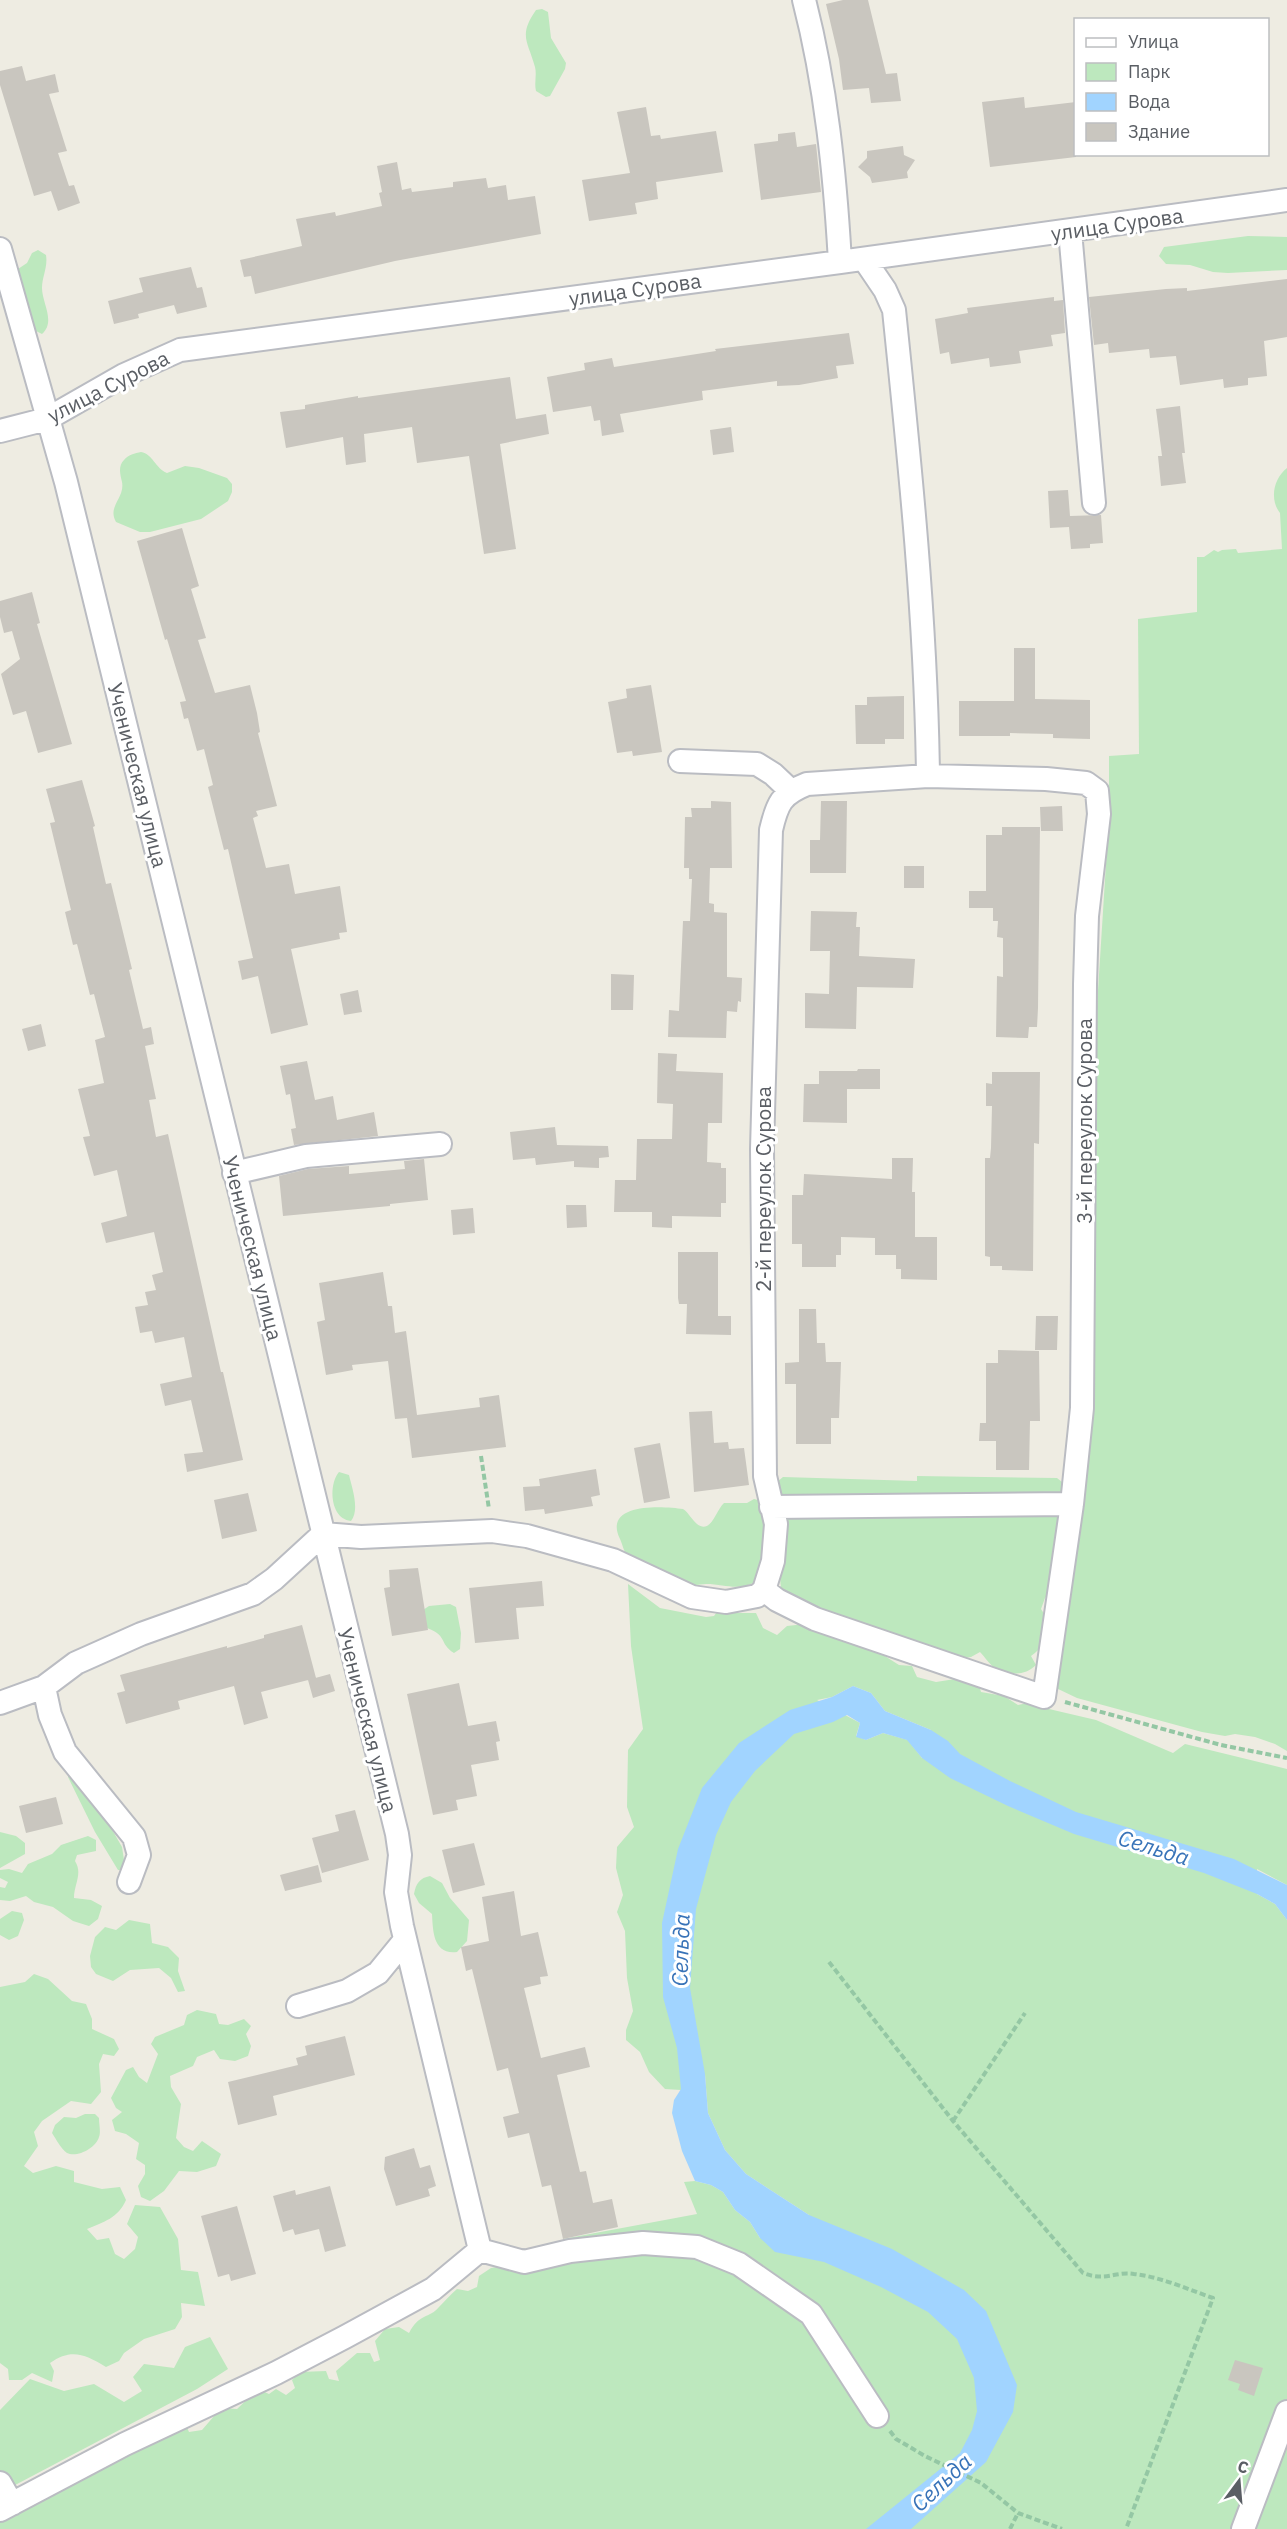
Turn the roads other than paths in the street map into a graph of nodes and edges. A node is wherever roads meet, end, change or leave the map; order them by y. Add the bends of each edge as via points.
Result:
1 (804, 0) edge
2 (1287, 200) edge
3 (1070, 231) junction
4 (0, 249) edge
5 (864, 259) junction
6 (840, 262) junction
7 (47, 419) junction
8 (0, 431) edge
9 (1094, 503) dead end
10 (680, 761) dead end
11 (927, 776) junction
12 (791, 791) junction
13 (440, 1144) dead end
14 (234, 1173) junction
15 (1072, 1504) junction
16 (771, 1507) junction
17 (322, 1534) junction
18 (764, 1590) junction
19 (44, 1687) junction
20 (0, 1704) edge
21 (129, 1882) dead end
22 (405, 1940) junction
23 (298, 2007) dead end
24 (480, 2250) junction
25 (1287, 2412) edge
26 (877, 2416) road end
27 (0, 2483) edge
28 (6, 2507) edge
29 (1243, 2529) edge

1 - 6 street via 814,39 836,183
2 - 3 street, улица Сурова
3 - 5 street, улица Сурова
3 - 9 street
4 - 7 street, Ученическая улица
5 - 6 street, улица Сурова
5 - 11 street via 894,310 927,691
6 - 7 street, улица Сурова via 180,350 124,375
7 - 8 street, улица Сурова
7 - 14 street, Ученическая улица via 66,482
10 - 12 street via 757,764
11 - 12 street, 3-й переулок Сурова via 807,784
11 - 15 street, 3-й переулок Сурова via 1046,779 1086,783 1097,791 1099,814 1087,928 1082,1408
12 - 16 street, 2-й переулок Сурова via 777,806 771,830 762,1137 765,1476
13 - 14 street via 306,1156
14 - 17 street, Ученическая улица
15 - 16 street
15 - 18 street, 3-й переулок Сурова via 1044,1696 815,1619
16 - 18 street, 2-й переулок Сурова via 776,1524 773,1561
17 - 18 street via 361,1537 492,1531 527,1536 613,1560 692,1597 726,1602 757,1596
17 - 19 street via 253,1594 141,1634 76,1663
17 - 22 street, Ученическая улица via 397,1834 396,1892
19 - 20 street
19 - 21 street via 65,1752 134,1836 139,1855
22 - 23 street via 378,1974 347,1991
22 - 24 street, Ученическая улица
24 - 26 street via 524,2262 570,2251 643,2243 697,2247 739,2264 812,2314
24 - 28 street via 433,2289 375,2321
25 - 29 street
27 - 28 street

